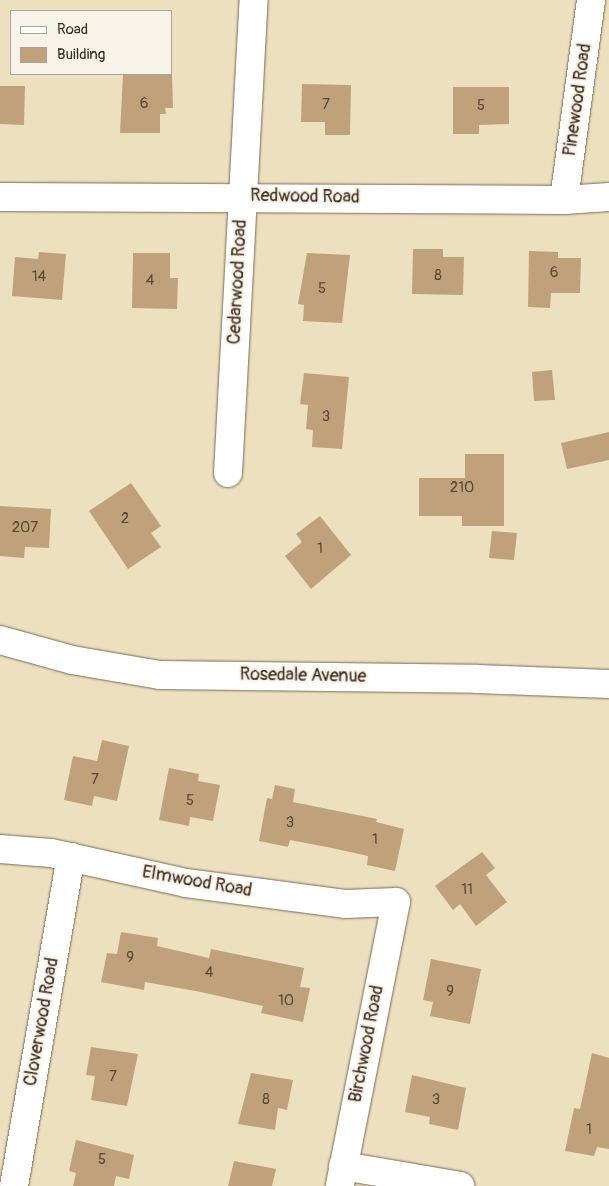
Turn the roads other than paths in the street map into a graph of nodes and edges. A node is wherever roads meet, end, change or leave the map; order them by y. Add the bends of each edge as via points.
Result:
1 (254, 0) edge
2 (591, 0) edge
3 (0, 197) edge
4 (242, 197) junction
5 (609, 197) edge
6 (564, 200) junction
7 (228, 474) dead end
8 (0, 640) edge
9 (609, 684) edge
10 (0, 849) edge
11 (71, 857) junction
12 (396, 902) joint
13 (341, 1176) edge
14 (14, 1186) edge
15 (460, 1186) edge

1 - 4 street, Cedarwood Road
2 - 6 street, Pinewood Road
3 - 4 street, Redwood Road
4 - 6 street, Redwood Road
4 - 7 street, Cedarwood Road
5 - 6 street, Redwood Road
8 - 9 street, Rosedale Avenue via 72,660 160,675
10 - 11 street, Elmwood Road
11 - 12 street, Elmwood Road via 186,883 345,904
11 - 14 street, Cloverwood Road
12 - 13 street, Birchwood Road
13 - 15 street

